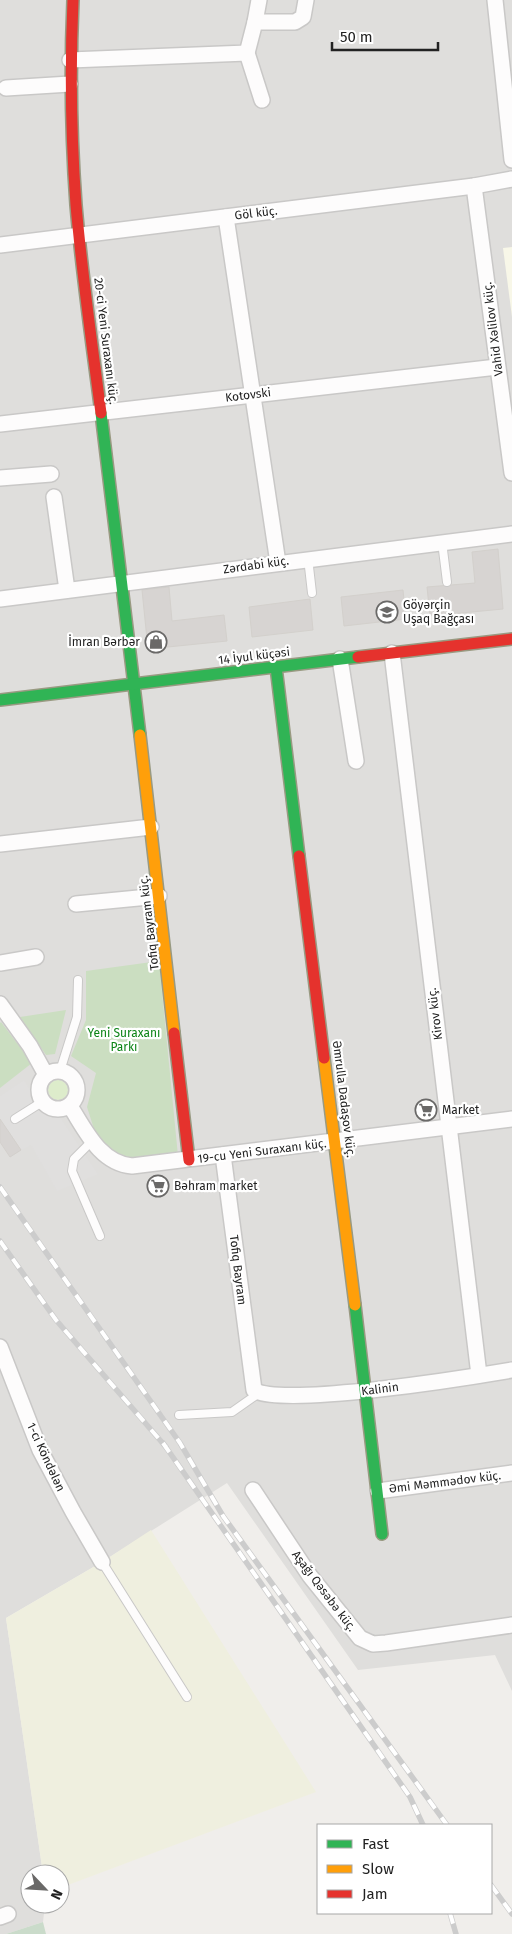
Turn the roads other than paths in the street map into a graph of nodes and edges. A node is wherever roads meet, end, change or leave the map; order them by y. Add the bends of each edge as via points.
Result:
1 (73, 0) edge
2 (259, 0) edge
3 (306, 0) edge
4 (495, 0) edge
5 (255, 22) junction
6 (247, 53) junction
7 (70, 60) junction
8 (70, 84) junction
9 (6, 88) dead end
10 (262, 100) dead end
11 (512, 160) edge
12 (512, 179) edge
13 (474, 186) junction
14 (226, 217) junction
15 (79, 234) junction
16 (0, 245) edge
17 (496, 367) junction
18 (253, 394) junction
19 (101, 413) junction
20 (1, 419) edge
21 (512, 473) edge
22 (51, 474) dead end
23 (0, 478) edge
24 (54, 497) dead end
25 (512, 534) edge
26 (442, 542) junction
27 (308, 558) junction
28 (278, 562) junction
29 (447, 582) dead end
30 (121, 583) junction
31 (67, 590) junction
32 (312, 593) dead end
33 (0, 599) edge
34 (512, 639) edge
35 (392, 653) junction
36 (340, 660) junction
37 (276, 667) junction
38 (134, 684) junction
39 (0, 700) edge
40 (356, 760) dead end
41 (151, 827) junction
42 (0, 844) edge
43 (159, 896) junction
44 (76, 904) dead end
45 (36, 957) dead end
46 (0, 963) edge
47 (78, 980) dead end
48 (0, 1004) edge
49 (53, 1073) junction
50 (42, 1102) junction
51 (70, 1106) junction
52 (15, 1119) dead end
53 (512, 1120) edge
54 (449, 1127) junction
55 (92, 1141) junction
56 (335, 1142) junction
57 (223, 1155) junction
58 (190, 1160) junction
59 (100, 1236) dead end
60 (0, 1347) edge
61 (512, 1370) edge
62 (4, 1373) edge
63 (479, 1375) junction
64 (255, 1389) junction
65 (366, 1391) junction
66 (179, 1415) dead end
67 (512, 1473) edge
68 (252, 1490) dead end
69 (378, 1490) junction
70 (382, 1534) dead end
71 (102, 1562) joint
72 (512, 1625) edge
73 (187, 1697) dead end

1 - 7 street, 20-ci Yeni Suraxanı küç.
2 - 5 street
3 - 5 street via 303,17 295,22
4 - 11 street
5 - 6 street
6 - 7 street
6 - 10 street
7 - 8 street, 20-ci Yeni Suraxanı küç.
8 - 9 street
8 - 15 street, 20-ci Yeni Suraxanı küç. via 72,168
12 - 13 street, Göl küç.
13 - 14 street, Göl küç.
13 - 17 street, Vahid Xəlilov küç.
14 - 15 street, Göl küç.
14 - 18 street
15 - 16 street, Göl küç.
15 - 19 street, 20-ci Yeni Suraxanı küç.
17 - 18 street, Kotovski
17 - 21 street, Vahid Xəlilov küç.
18 - 19 street, Kotovski
18 - 28 street
19 - 20 street, Kotovski
19 - 30 street, 20-ci Yeni Suraxanı küç.
22 - 23 street
24 - 31 street
25 - 26 street, Zərdabi küç.
26 - 27 street, Zərdabi küç.
26 - 29 lane
27 - 28 street, Zərdabi küç.
27 - 32 lane
28 - 30 street, Zərdabi küç.
30 - 31 street, Zərdabi küç.
30 - 38 street, 20-ci Yeni Suraxanı küç.
31 - 33 street, Zərdabi küç.
34 - 35 street, 14 İyul küçəsi
35 - 36 street, 14 İyul küçəsi
35 - 54 street, Kirov küç.
36 - 37 street, 14 İyul küçəsi
36 - 40 street
37 - 38 street, 14 İyul küçəsi
37 - 56 street, Əmrulla Dadaşov küç.
38 - 39 street, 14 İyul küçəsi
38 - 41 street, Tofiq Bayram küç.
41 - 42 street
41 - 43 street, Tofiq Bayram küç.
43 - 44 street
43 - 58 street, Tofiq Bayram küç.
45 - 46 street
47 - 49 lane via 77,1017
48 - 49 street
49 - 50 street via 41,1080 38,1088
49 - 51 street via 68,1073 74,1078 77,1093
50 - 51 street via 55,1110
50 - 52 lane
51 - 55 street, 19-cu Yeni Suraxanı küç.
53 - 54 street, 19-cu Yeni Suraxanı küç.
54 - 56 street, 19-cu Yeni Suraxanı küç.
54 - 63 street, Kirov küç.
55 - 58 street, 19-cu Yeni Suraxanı küç. via 105,1157 122,1166
55 - 59 lane via 74,1159 72,1170
56 - 57 street, 19-cu Yeni Suraxanı küç.
56 - 65 street, Əmrulla Dadaşov küç.
57 - 58 street, 19-cu Yeni Suraxanı küç.
57 - 64 street, Tofiq Bayram
60 - 62 street, 1-ci Köndələn
61 - 63 street, Kalinin
62 - 71 street, 1-ci Köndələn via 72,1512
63 - 65 street, Kalinin
64 - 65 street, Kalinin via 287,1396
64 - 66 lane via 232,1412
65 - 69 street, Əmrulla Dadaşov küç.
67 - 69 street, Əmi Məmmədov küç.
68 - 72 street, Aşağı Qəsəbə küç. via 310,1576 360,1638 373,1644 386,1643
69 - 70 street, Əmrulla Dadaşov küç.
71 - 73 lane

